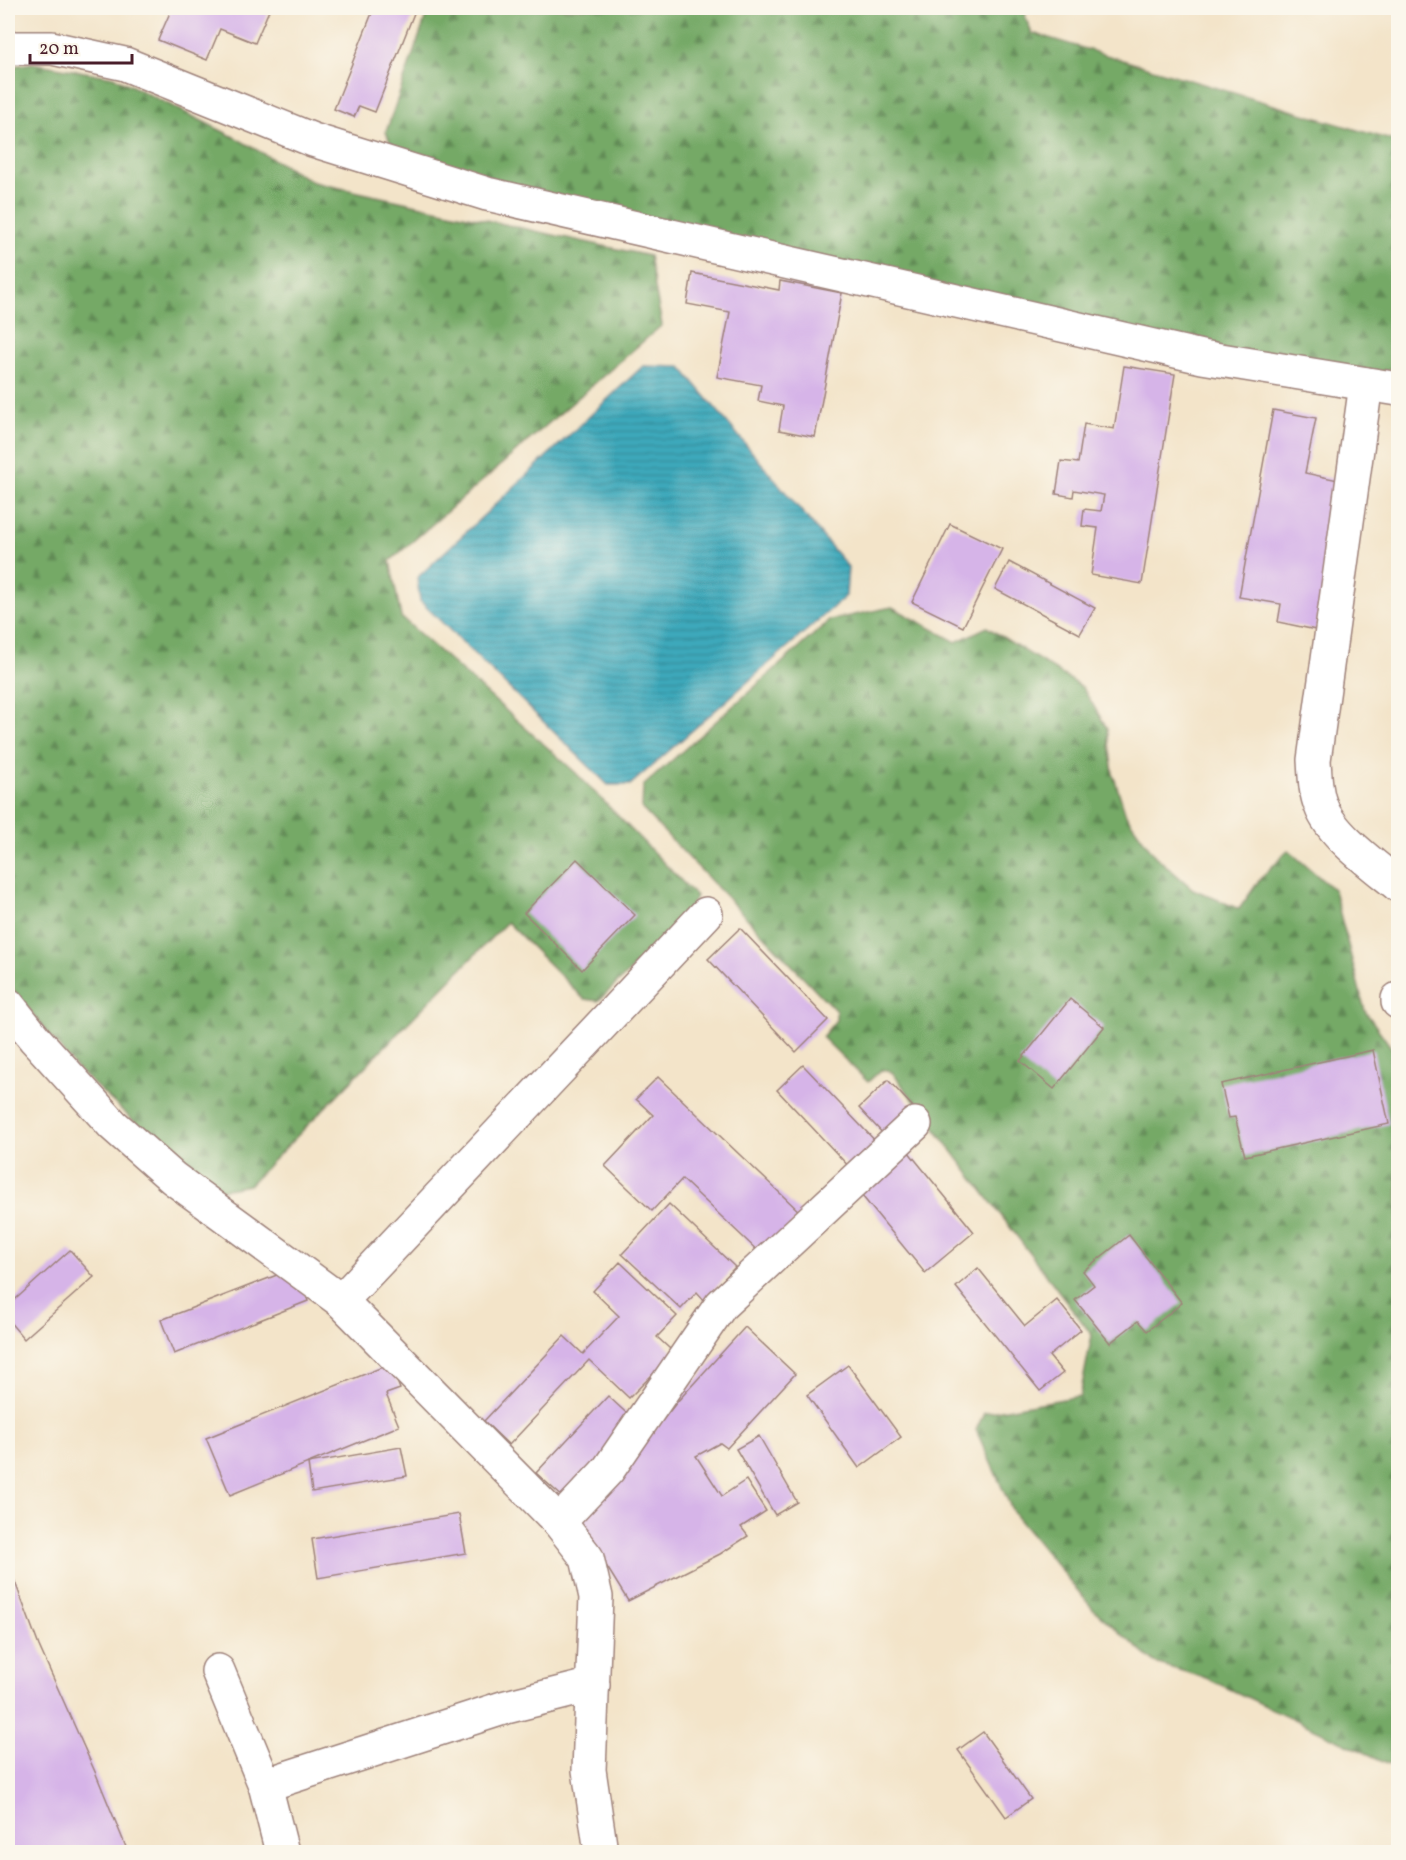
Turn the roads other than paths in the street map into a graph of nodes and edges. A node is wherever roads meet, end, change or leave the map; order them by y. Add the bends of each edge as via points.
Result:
1 (8, 48) edge
2 (1366, 384) junction
3 (1398, 389) edge
4 (1398, 885) edge
5 (706, 914) dead end
6 (8, 1005) edge
7 (915, 1124) dead end
8 (341, 1301) junction
9 (559, 1522) junction
10 (218, 1671) dead end
11 (593, 1685) junction
12 (265, 1785) junction
13 (282, 1852) edge
14 (601, 1852) edge

1 - 2 street via 52,48 125,64 313,140 487,194 1202,357
2 - 3 street
2 - 4 street via 1314,760 1320,806 1329,822
5 - 8 street
6 - 8 street via 114,1125 173,1178
7 - 9 street via 721,1305 608,1470
8 - 9 street
9 - 11 street via 586,1558 596,1597
10 - 12 street
11 - 12 street via 506,1707
11 - 14 street via 589,1770
12 - 13 street

